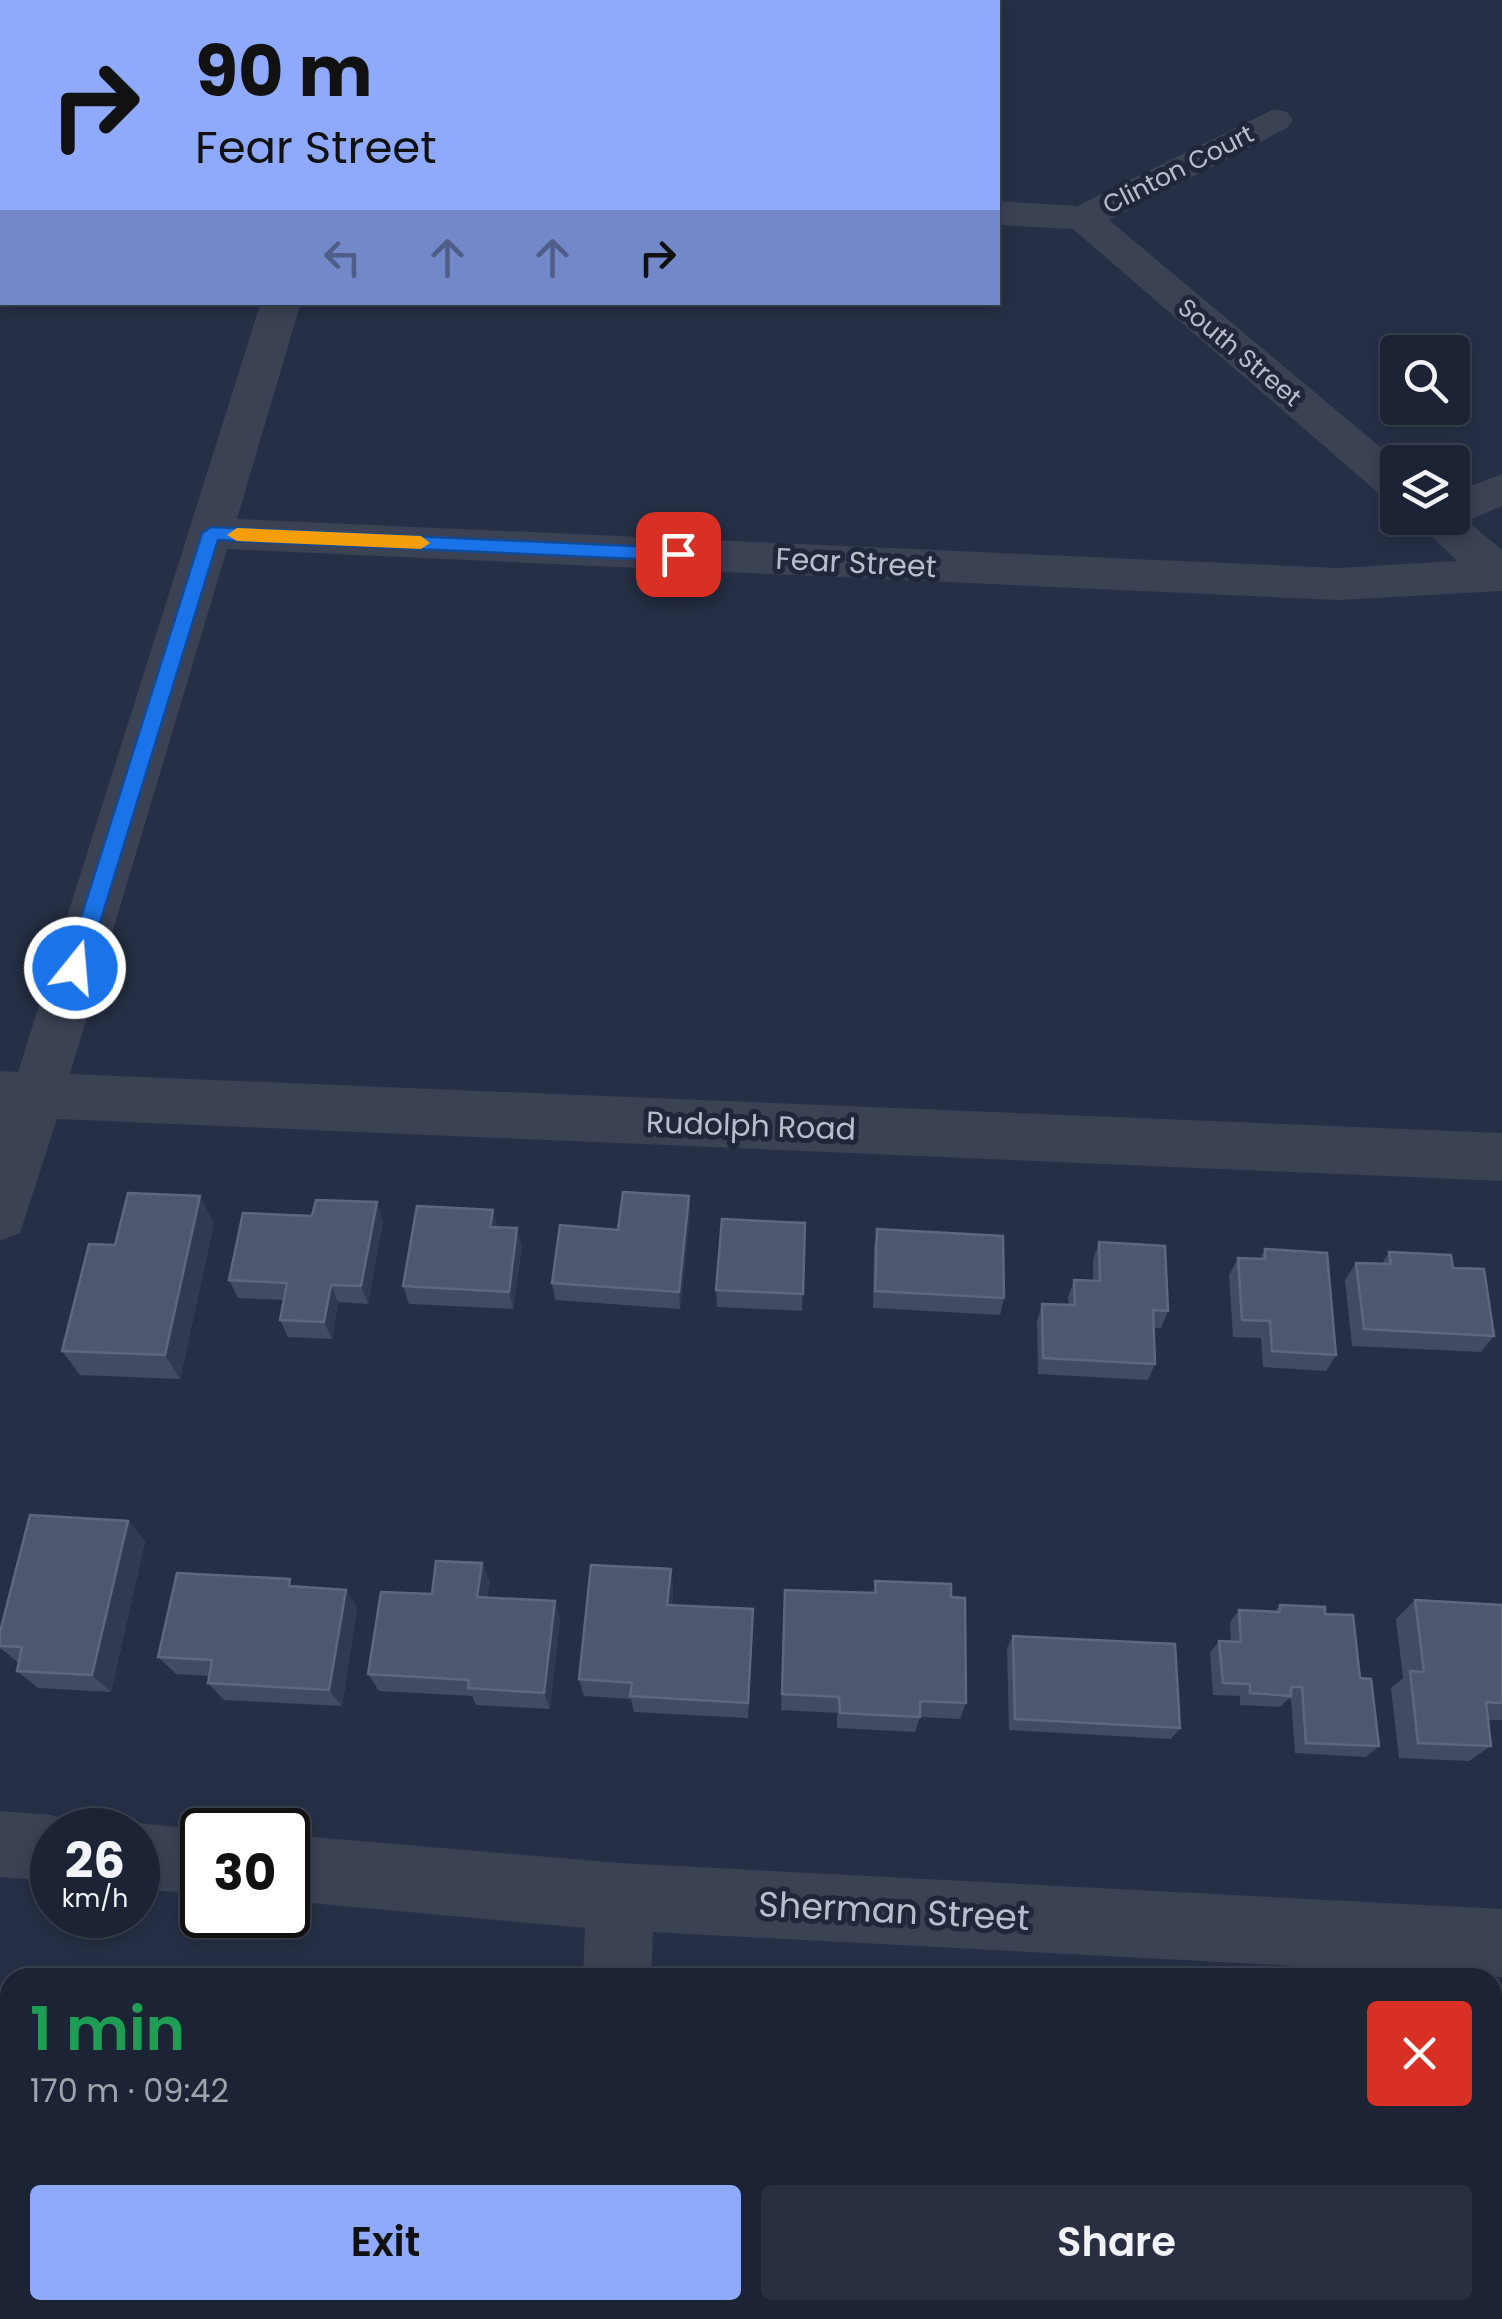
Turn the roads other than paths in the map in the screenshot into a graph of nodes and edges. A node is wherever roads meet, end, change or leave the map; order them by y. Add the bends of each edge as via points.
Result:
1 (1274, 120) dead end
2 (1000, 213) edge
3 (1082, 218) junction
4 (281, 305) edge
5 (1380, 471) edge
6 (1502, 489) edge
7 (1470, 502) edge
8 (211, 533) junction
9 (1455, 535) edge
10 (1502, 575) edge
11 (18, 1095) edge
12 (1502, 1157) edge
13 (0, 1216) edge
14 (0, 1844) edge
15 (30, 1846) edge
16 (310, 1870) edge
17 (620, 1897) junction
18 (1502, 1943) edge
19 (617, 1968) edge

1 - 3 street, Clinton Court
2 - 3 street
3 - 5 street, South Street
4 - 8 street
6 - 7 street
8 - 10 street, Fear Street via 1338,584
8 - 11 street
9 - 10 street
11 - 12 street, Rudolph Road
11 - 13 street
14 - 15 street
16 - 17 street, Sherman Street
17 - 18 street, Sherman Street
17 - 19 street

